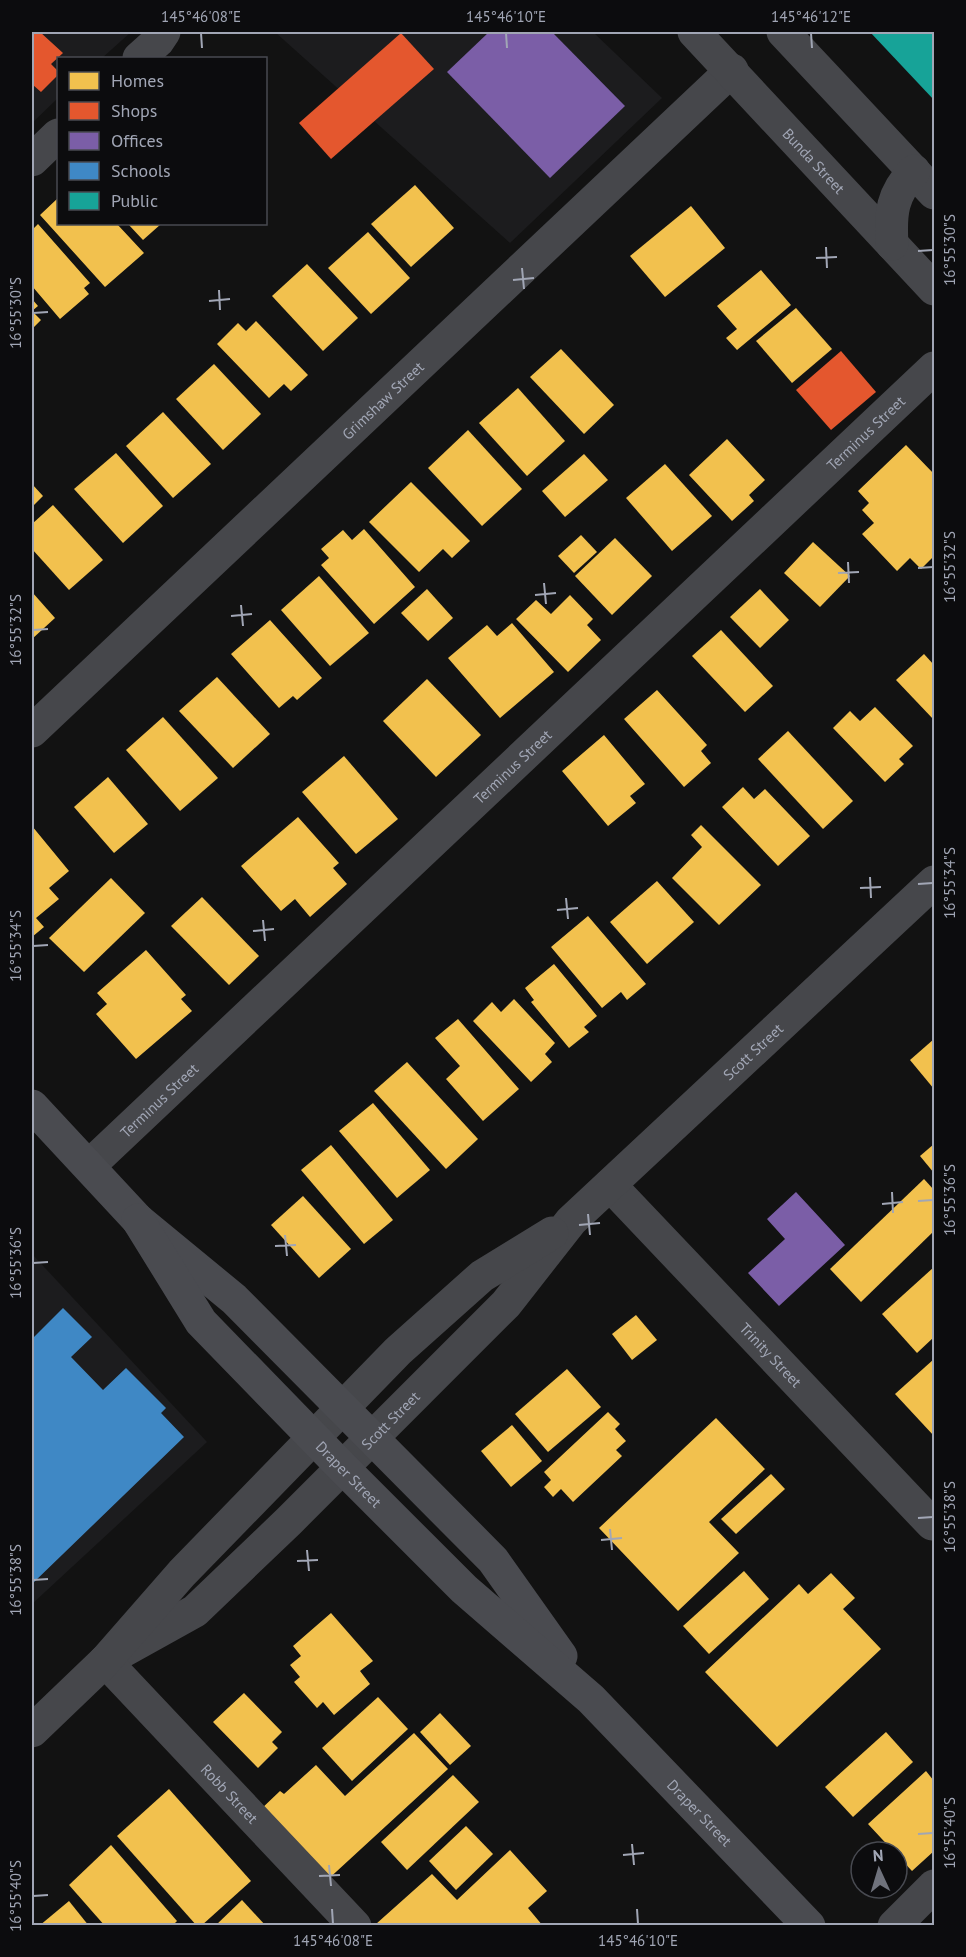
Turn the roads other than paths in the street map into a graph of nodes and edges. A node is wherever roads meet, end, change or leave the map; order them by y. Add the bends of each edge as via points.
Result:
1 (164, 32) edge
2 (694, 32) edge
3 (783, 32) edge
4 (140, 57) edge
5 (732, 70) junction
6 (57, 136) edge
7 (32, 160) edge
8 (924, 182) edge
9 (892, 244) junction
10 (934, 288) edge
11 (934, 368) edge
12 (32, 731) edge
13 (934, 882) edge
14 (32, 1106) edge
15 (89, 1166) junction
16 (610, 1185) junction
17 (138, 1220) junction
18 (571, 1221) junction
19 (343, 1408) junction
20 (314, 1437) junction
21 (372, 1438) junction
22 (343, 1468) junction
23 (932, 1524) dead end
24 (105, 1661) junction
25 (591, 1699) junction
26 (32, 1731) edge
27 (934, 1886) edge
28 (355, 1926) edge
29 (809, 1926) edge
30 (894, 1926) edge

1 - 4 street
2 - 5 street, Bunda Street
3 - 8 street
5 - 9 street, Bunda Street
5 - 12 street, Grimshaw Street
6 - 7 street
8 - 9 street via 899,188 891,224
9 - 10 street, Bunda Street
11 - 15 street, Terminus Street
13 - 16 street, Scott Street
14 - 15 main road, Draper Street
15 - 17 main road, Draper Street
16 - 18 street, Scott Street
16 - 23 street, Trinity Street
17 - 19 main road, Draper Street via 234,1299
17 - 20 main road, Draper Street via 201,1322
18 - 19 street, Scott Street via 482,1276 398,1351
18 - 21 street, Scott Street via 506,1304
19 - 20 street, Scott Street
19 - 21 main road, Draper Street
20 - 22 main road, Draper Street
20 - 24 street, Scott Street via 182,1573
21 - 22 street, Scott Street
21 - 25 main road, Draper Street via 493,1560
22 - 24 street, Scott Street via 195,1611
22 - 25 main road, Draper Street via 464,1589
24 - 26 street, Scott Street
24 - 28 street, Robb Street
25 - 29 main road, Draper Street
27 - 30 street

